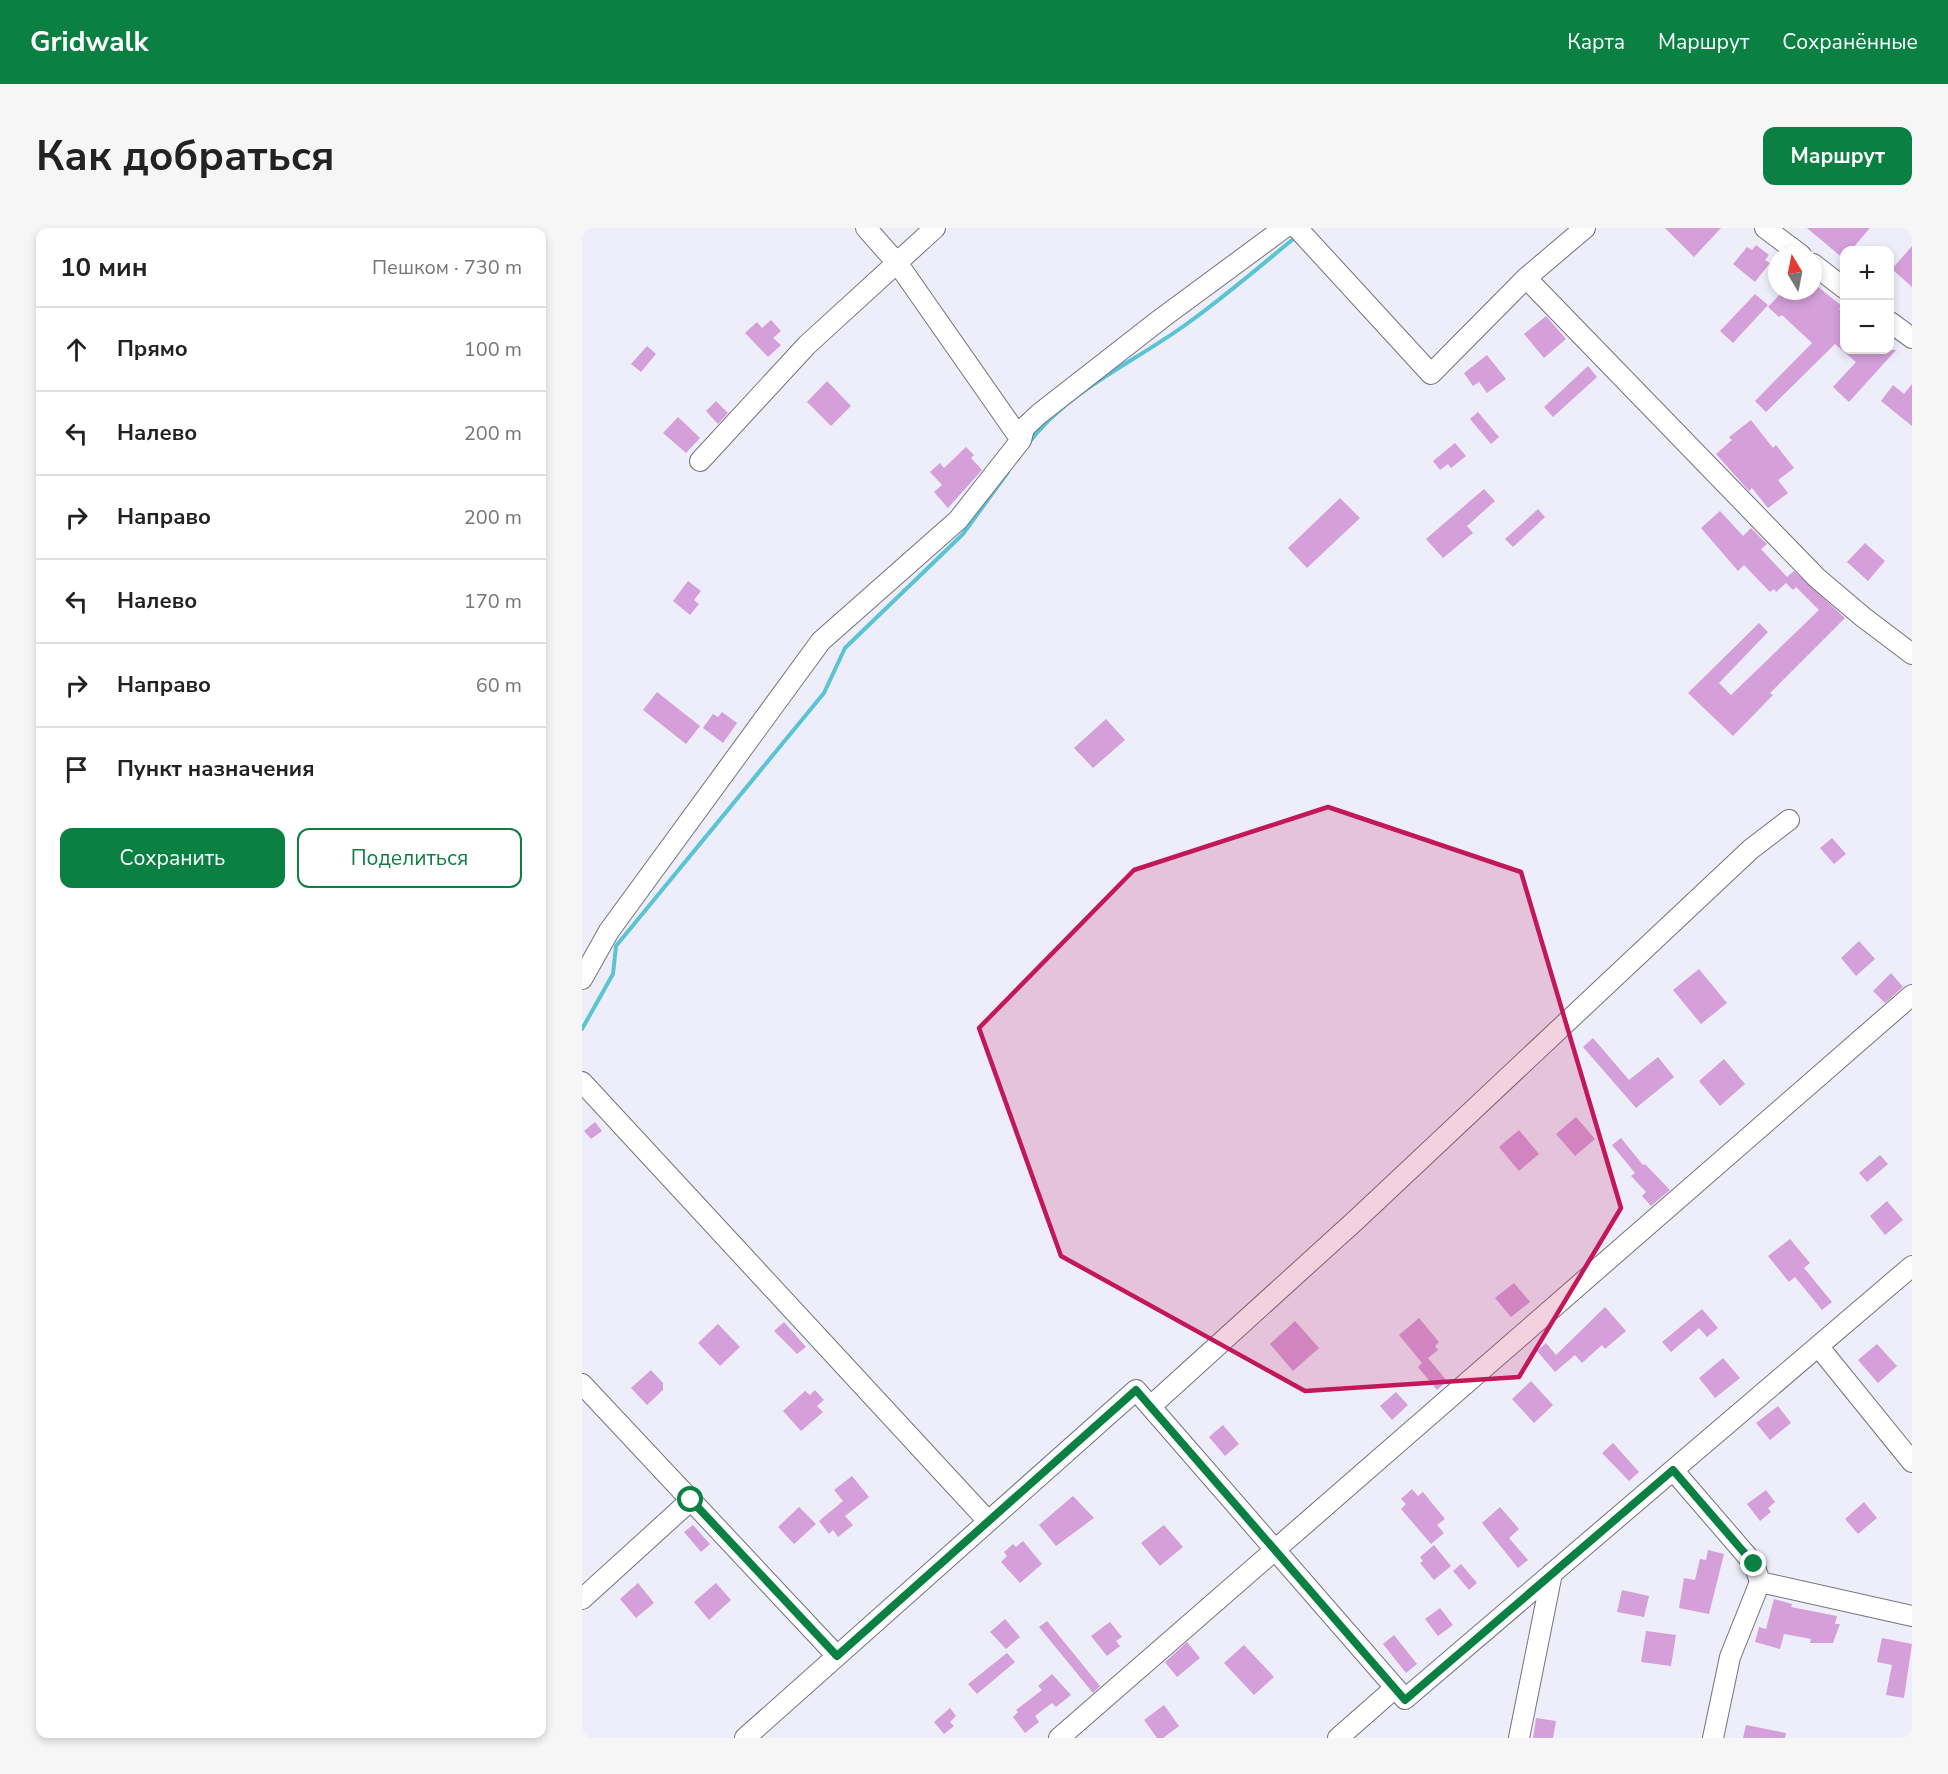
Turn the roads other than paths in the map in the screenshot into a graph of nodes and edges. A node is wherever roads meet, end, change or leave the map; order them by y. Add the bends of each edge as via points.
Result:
1 (866, 228) edge
2 (935, 228) edge
3 (1284, 228) edge
4 (1297, 228) edge
5 (1585, 228) edge
6 (1765, 228) edge
7 (1789, 246) edge
8 (898, 264) junction
9 (1822, 271) edge
10 (1526, 278) junction
11 (1840, 284) edge
12 (1894, 325) edge
13 (1912, 339) edge
14 (1021, 440) junction
15 (700, 461) dead end
16 (1912, 654) edge
17 (1789, 820) dead end
18 (582, 979) edge
19 (1912, 995) edge
20 (582, 1082) edge
21 (1912, 1266) edge
22 (1818, 1346) junction
23 (582, 1384) edge
24 (1151, 1406) junction
25 (1912, 1462) edge
26 (1673, 1470) junction
27 (691, 1500) junction
28 (988, 1521) junction
29 (1275, 1548) junction
30 (1552, 1573) junction
31 (1760, 1582) junction
32 (582, 1599) edge
33 (1912, 1616) edge
34 (837, 1656) junction
35 (1395, 1688) junction
36 (745, 1738) edge
37 (1059, 1738) edge
38 (1338, 1738) edge
39 (1519, 1738) edge
40 (1713, 1738) edge

1 - 8 street
2 - 8 street
3 - 14 street via 1039,414 1024,428
4 - 10 street via 1431,374
5 - 10 street
6 - 7 street
8 - 14 street
8 - 15 street via 807,345
9 - 11 street
10 - 16 street via 1817,578
12 - 13 street
14 - 18 street via 958,520 821,641 609,931
17 - 24 street via 1751,849
19 - 29 street
20 - 28 street
21 - 22 street
22 - 25 street
22 - 26 street
23 - 27 street
24 - 28 street via 1136,1390
24 - 29 street
26 - 30 street
26 - 31 street via 1754,1564
27 - 32 street
27 - 34 street
28 - 34 street
29 - 35 street
29 - 37 street
30 - 35 street via 1405,1700
30 - 39 street
31 - 33 street
31 - 40 street via 1730,1657
34 - 36 street
35 - 38 street

